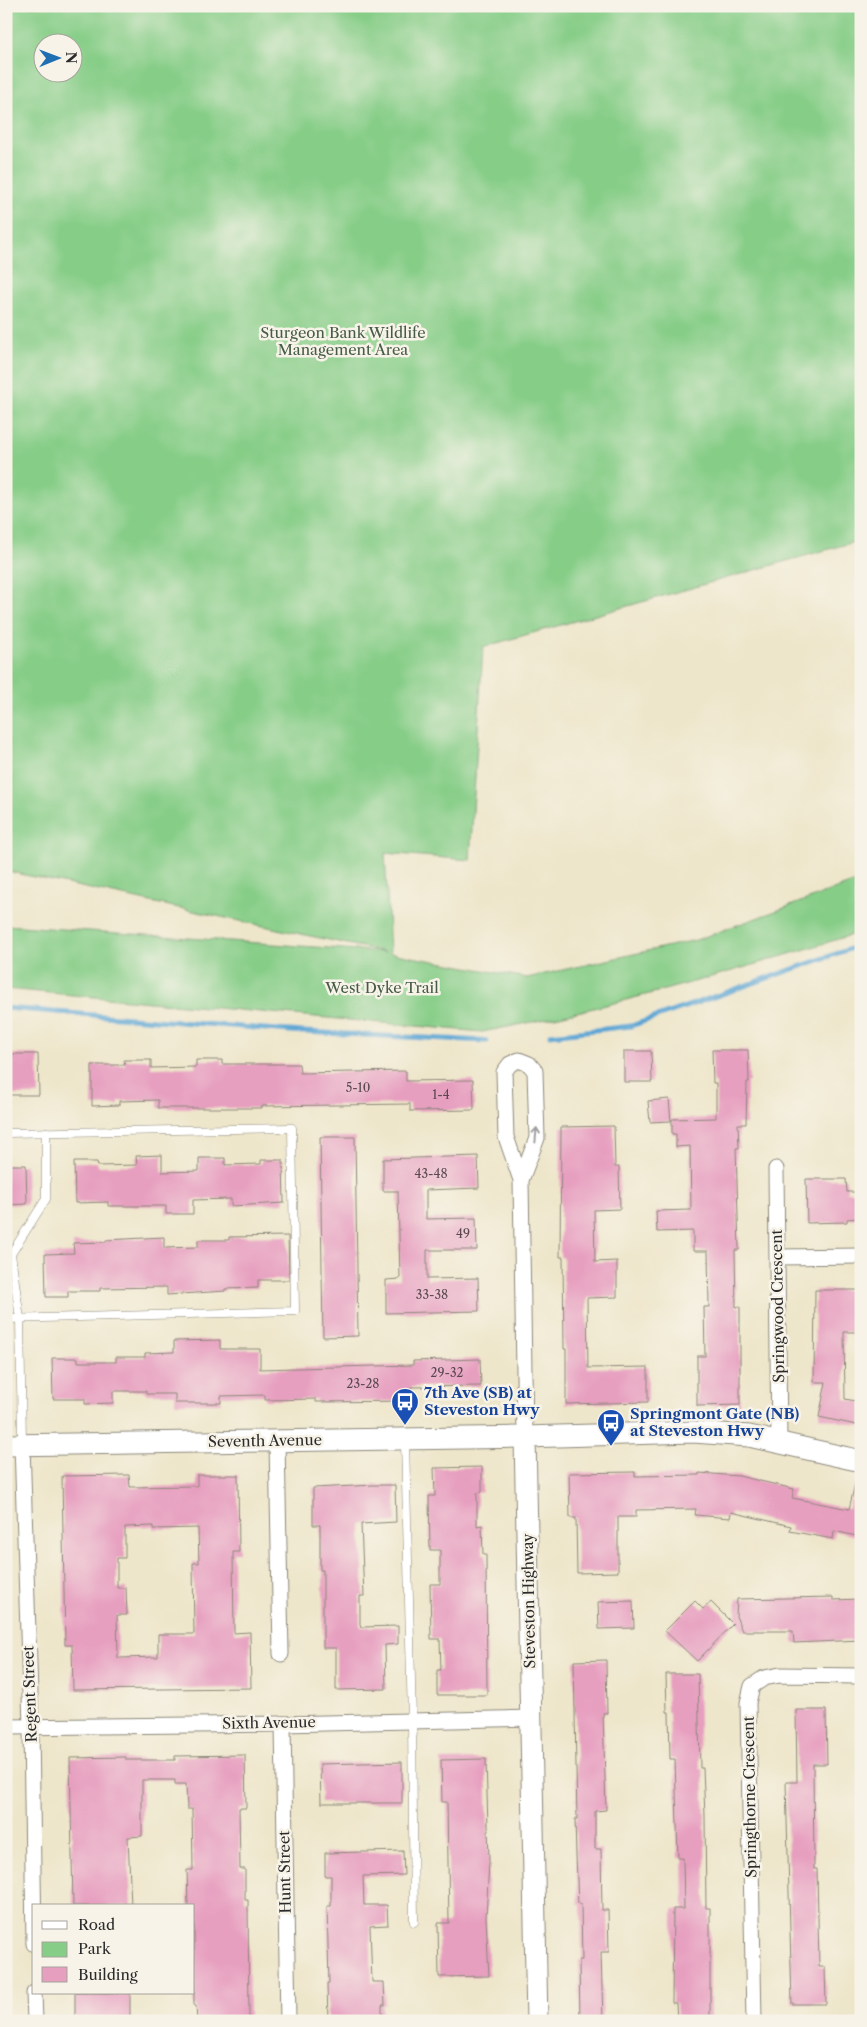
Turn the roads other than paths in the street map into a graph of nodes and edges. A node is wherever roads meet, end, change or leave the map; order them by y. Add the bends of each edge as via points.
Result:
1 (6, 1132) edge
2 (46, 1132) junction
3 (776, 1169) dead end
4 (521, 1180) junction
5 (861, 1256) edge
6 (778, 1257) junction
7 (6, 1319) edge
8 (20, 1319) junction
9 (525, 1437) junction
10 (405, 1439) junction
11 (277, 1441) junction
12 (779, 1443) junction
13 (14, 1444) edge
14 (861, 1461) edge
15 (281, 1654) dead end
16 (861, 1676) edge
17 (532, 1718) junction
18 (412, 1720) junction
19 (283, 1724) junction
20 (31, 1726) junction
21 (6, 1727) edge
22 (33, 1904) edge
23 (414, 1922) dead end
24 (34, 1994) edge
25 (35, 2021) edge
26 (288, 2021) edge
27 (537, 2021) edge
28 (754, 2021) edge

1 - 2 lane
2 - 8 lane via 46,1199 11,1254
2 - 8 lane via 292,1128 295,1311
3 - 6 street, Springwood Crescent
4 -> 4 street, Steveston Highway via 537,1138 537,1129 535,1071 530,1064 519,1060 504,1072 506,1137
4 - 9 street, Steveston Highway
5 - 6 street
6 - 12 street, Springwood Crescent
7 - 8 lane
8 - 13 lane
9 - 10 street, Seventh Avenue
9 - 12 street, Seventh Avenue via 701,1432 749,1436
9 - 17 street, Steveston Highway
10 - 11 street, Seventh Avenue
10 - 18 lane
11 - 13 street, Seventh Avenue
11 - 15 street
12 - 14 street, Seventh Avenue
13 - 20 street, Regent Street
16 - 28 street, Springthorne Crescent via 780,1675 764,1678 752,1686 748,1703
17 - 18 street, Sixth Avenue
17 - 27 street, Steveston Highway
18 - 19 street, Sixth Avenue
18 - 23 lane
19 - 20 street, Sixth Avenue
19 - 26 street, Hunt Street
20 - 21 street, Sixth Avenue
20 - 22 street, Regent Street
24 - 25 street

